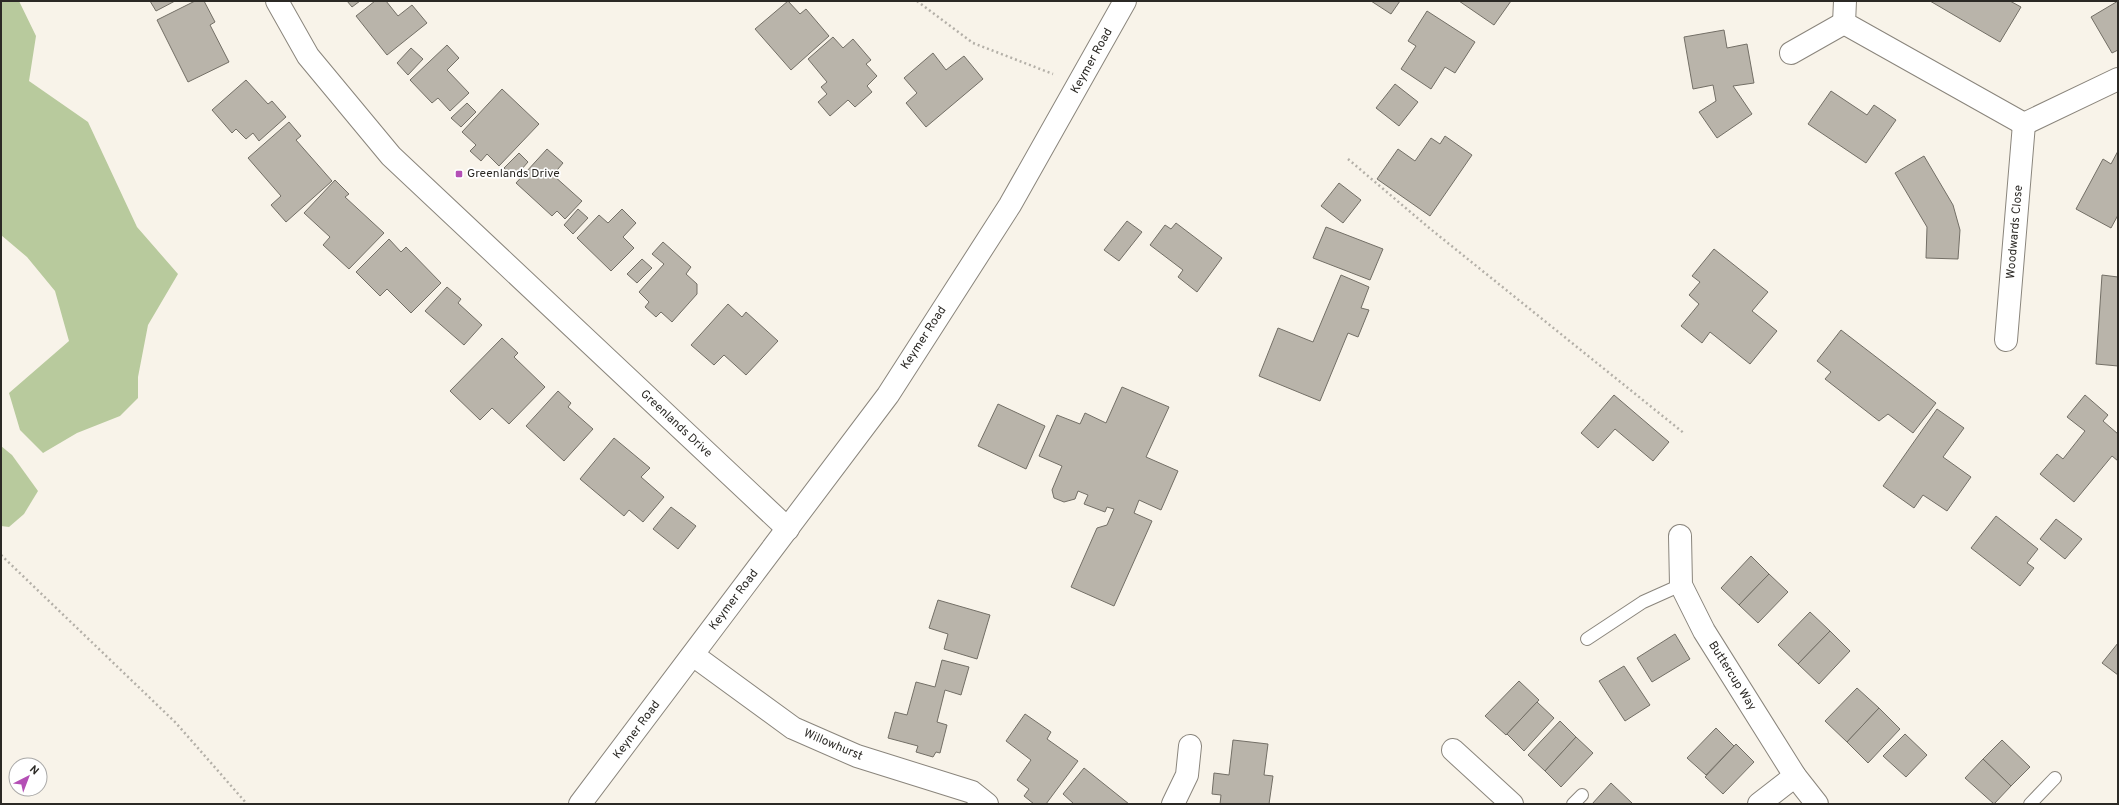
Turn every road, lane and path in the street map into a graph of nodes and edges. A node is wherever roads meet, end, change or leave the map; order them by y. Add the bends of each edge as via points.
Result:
1 (277, 1) edge
2 (917, 1) edge
3 (1125, 1) edge
4 (1845, 1) edge
5 (1844, 24) junction
6 (1791, 53) dead end
7 (2118, 79) edge
8 (1079, 84) junction
9 (2024, 124) junction
10 (1348, 160) dead end
11 (2006, 340) dead end
12 (1686, 434) dead end
13 (788, 529) junction
14 (1680, 536) dead end
15 (1, 555) edge
16 (1681, 585) junction
17 (1587, 639) dead end
18 (693, 655) junction
19 (1190, 746) dead end
20 (1453, 750) dead end
21 (1795, 776) junction
22 (2055, 778) dead end
23 (1582, 795) dead end
24 (247, 804) edge
25 (580, 804) edge
26 (987, 804) edge
27 (1173, 804) edge
28 (1512, 804) edge
29 (1574, 804) edge
30 (1759, 804) edge
31 (1818, 804) edge
32 (2031, 804) edge

1 - 13 street, Greenlands Drive via 308,56 391,156
2 - 8 path via 973,43
3 - 8 street, Keymer Road
4 - 5 street
5 - 6 street
5 - 9 street
7 - 9 street
8 - 13 street, Keymer Road via 1010,205 888,395
9 - 11 street, Woodwards Close
10 - 12 path
13 - 18 street, Keymer Road
14 - 16 street, Buttercup Way
15 - 24 path via 176,723
16 - 17 lane via 1643,602
16 - 21 street, Buttercup Way via 1704,631
18 - 25 street, Keyner Road
18 - 26 street, Willowhurst via 793,728 857,756 972,792
19 - 27 street via 1186,776
20 - 28 street
21 - 30 street
21 - 31 street, Buttercup Way
22 - 32 lane
23 - 29 lane

